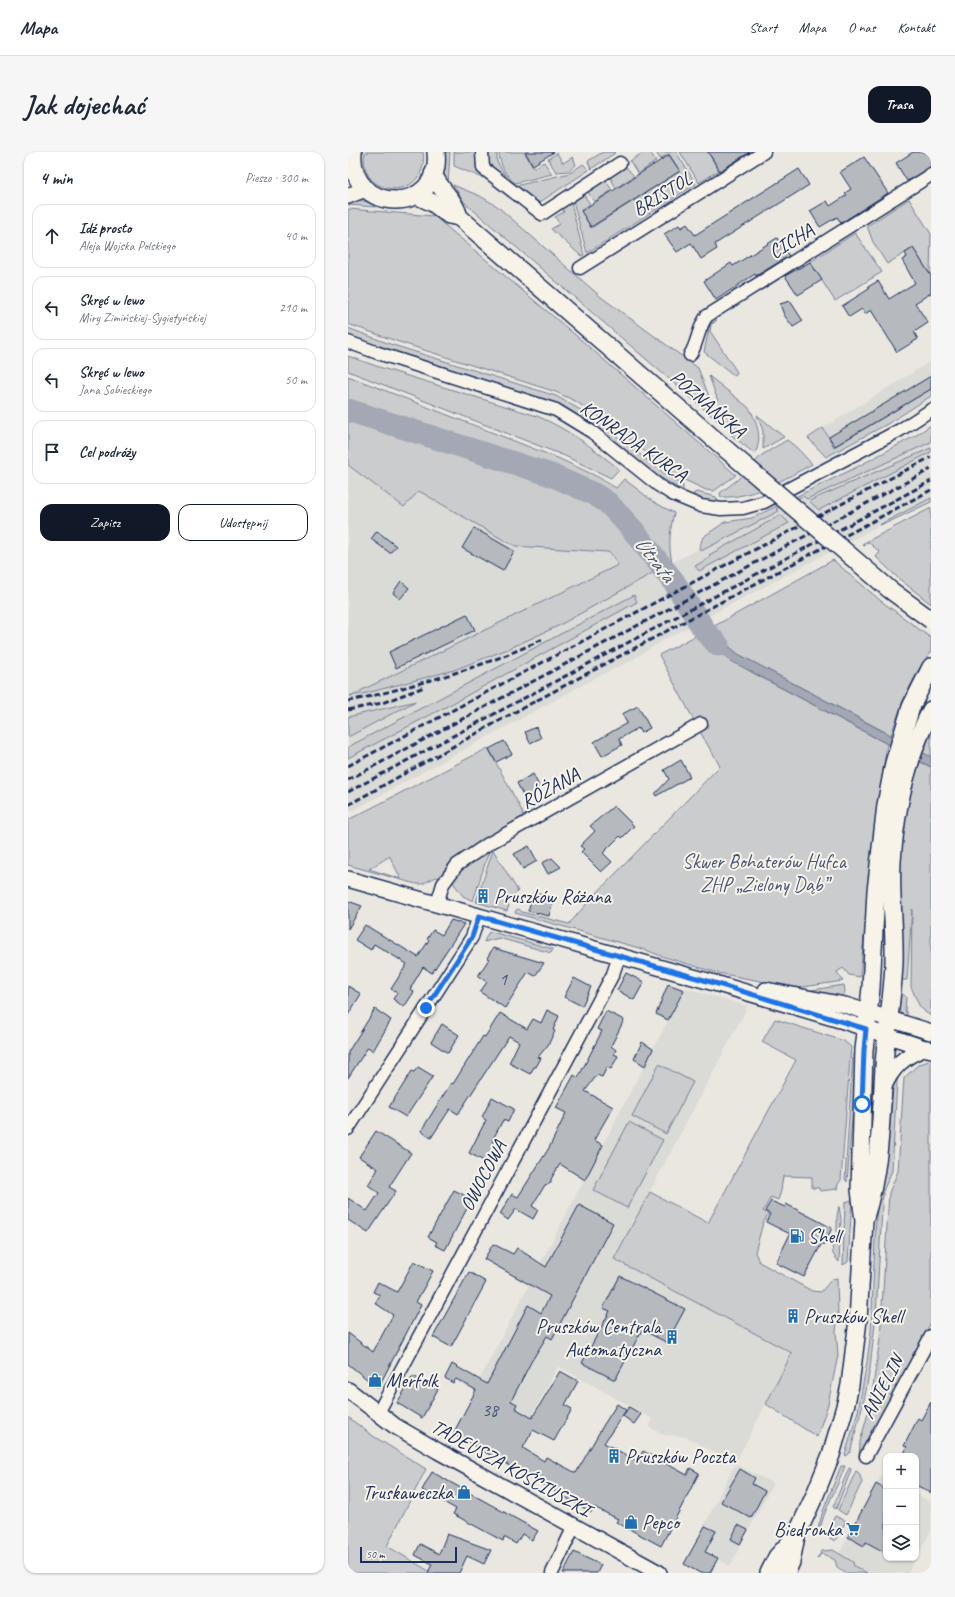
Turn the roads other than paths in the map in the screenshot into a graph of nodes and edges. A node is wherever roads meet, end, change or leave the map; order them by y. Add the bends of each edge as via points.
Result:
1 (436, 152) edge
2 (482, 152) edge
3 (764, 152) edge
4 (620, 163) dead end
5 (351, 164) edge
6 (433, 174) junction
7 (931, 175) edge
8 (365, 189) junction
9 (416, 195) junction
10 (348, 196) edge
11 (459, 217) junction
12 (580, 268) dead end
13 (348, 342) edge
14 (690, 355) dead end
15 (931, 410) edge
16 (931, 620) edge
17 (931, 668) edge
18 (931, 710) edge
19 (701, 724) dead end
20 (900, 766) junction
21 (348, 879) edge
22 (437, 904) junction
23 (479, 916) junction
24 (619, 956) junction
25 (718, 984) junction
26 (868, 1012) junction
27 (889, 1018) junction
28 (866, 1029) junction
29 (931, 1032) edge
30 (887, 1036) junction
31 (929, 1049) edge
32 (883, 1090) junction
33 (348, 1128) edge
34 (864, 1221) junction
35 (931, 1336) edge
36 (348, 1390) edge
37 (378, 1413) junction
38 (866, 1456) dead end
39 (574, 1526) junction
40 (796, 1536) junction
41 (552, 1573) edge
42 (659, 1573) edge
43 (769, 1573) edge
44 (786, 1573) edge

1 - 6 main road
2 - 4 street via 483,168 542,214
3 - 12 street, BRISTOL
5 - 8 main road
6 - 9 main road via 429,183
6 - 11 main road, POZNAŃSKA via 440,188 457,208
7 - 14 street, CICHA via 709,316 702,324 695,348
8 - 9 main road via 374,196 389,200 406,199
8 - 10 street
9 - 11 main road, POZNAŃSKA via 449,215
11 - 16 main road, POZNAŃSKA, bridge via 889,590
13 - 15 street, KONRADA KURCA via 556,410 592,432 672,494 701,506 721,509 743,508 764,502 900,430
17 - 20 main road via 911,707 903,731
18 - 20 main road via 918,740
19 - 22 street, RÓŻANA via 488,844 459,863 445,880
20 - 26 main road via 886,805 876,891
20 - 27 main road via 892,861 894,961
21 - 22 street
22 - 23 street
23 - 24 street
23 - 33 street via 472,937
24 - 25 street
24 - 37 street, OWOCOWA via 613,974
25 - 26 street via 820,999
25 - 28 street
26 - 27 street
26 - 28 main road
27 - 29 street
27 - 30 main road
28 - 30 street
28 - 34 main road via 860,1190
30 - 31 street
30 - 32 main road
31 - 32 street via 913,1053 900,1062 889,1075
32 - 34 main road via 873,1194
34 - 40 main road via 858,1320 846,1403 831,1455
35 - 38 street, ANIELIN
36 - 37 street, TADEUSZA KOŚCIUSZKI
37 - 39 street, TADEUSZA KOŚCIUSZKI via 438,1451
39 - 41 street
39 - 42 street, TADEUSZA KOŚCIUSZKI
40 - 43 main road via 777,1557
40 - 44 main road

